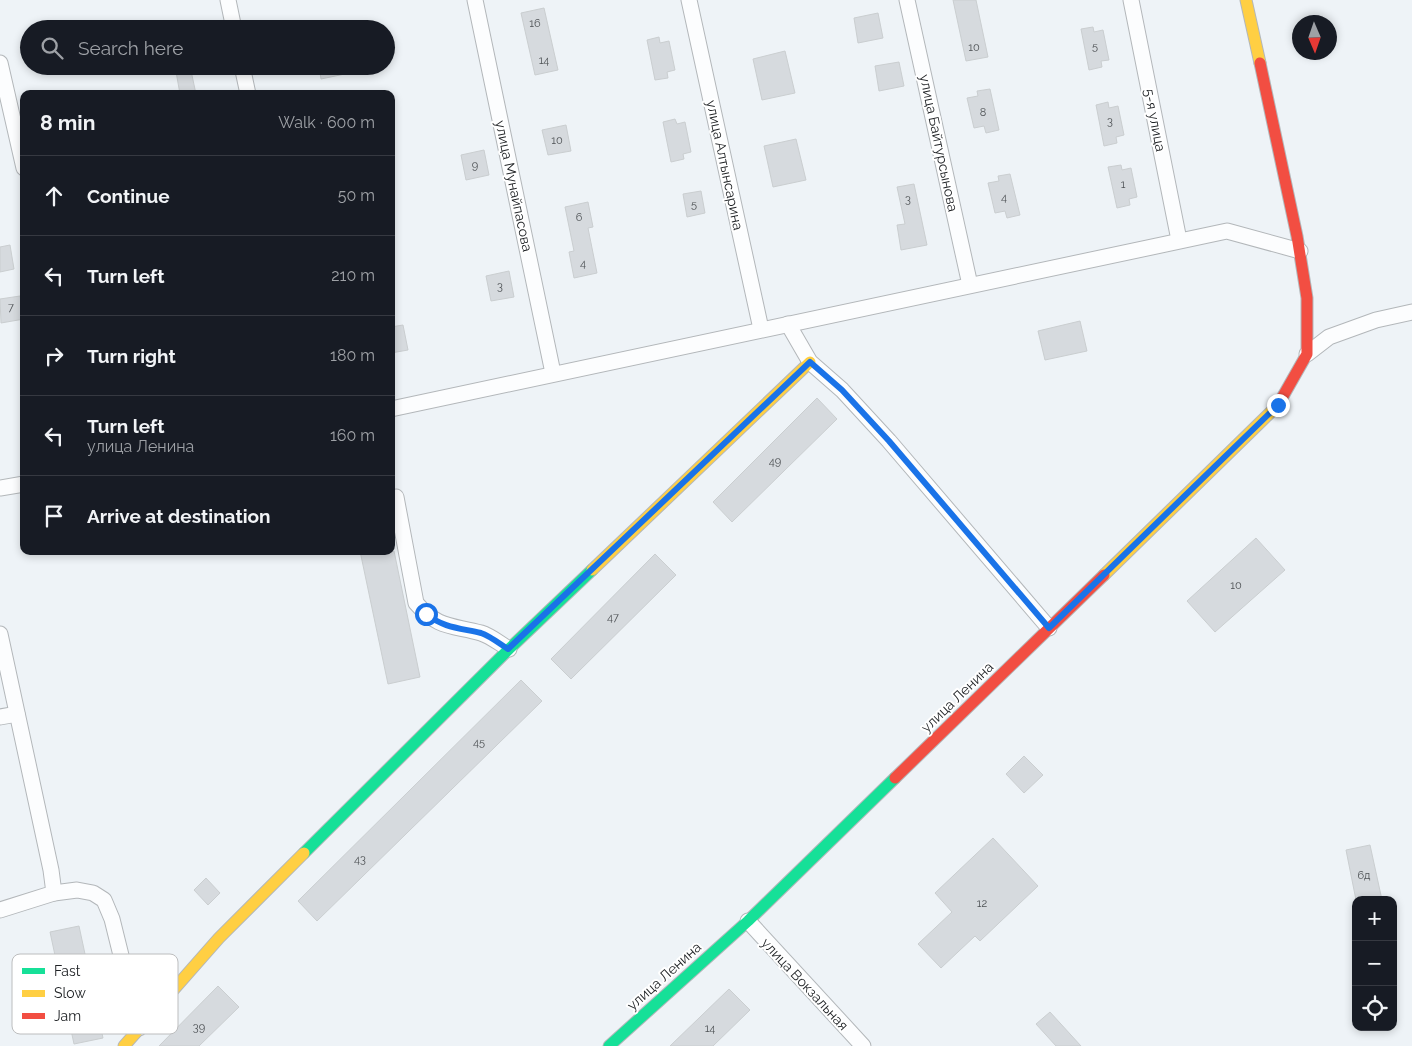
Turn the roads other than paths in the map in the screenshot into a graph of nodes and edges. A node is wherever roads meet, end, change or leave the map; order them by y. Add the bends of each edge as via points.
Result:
1 (228, 0) edge
2 (476, 0) edge
3 (689, 0) edge
4 (907, 0) edge
5 (1131, 0) edge
6 (1246, 0) edge
7 (232, 20) edge
8 (0, 63) edge
9 (244, 75) edge
10 (247, 90) edge
11 (20, 150) edge
12 (1179, 240) junction
13 (1300, 251) junction
14 (970, 285) junction
15 (1412, 312) edge
16 (788, 324) junction
17 (761, 329) junction
18 (1307, 354) junction
19 (810, 362) junction
20 (553, 373) junction
21 (395, 408) edge
22 (20, 485) edge
23 (0, 488) edge
24 (396, 497) dead end
25 (1049, 628) junction
26 (0, 634) edge
27 (508, 649) junction
28 (17, 714) junction
29 (0, 717) edge
30 (54, 893) junction
31 (0, 910) edge
32 (748, 921) junction
33 (121, 954) edge
34 (178, 984) edge
35 (134, 1034) edge
36 (124, 1046) edge
37 (609, 1046) edge
38 (863, 1046) edge

1 - 7 street
2 - 20 street, улица Мунайпасова
3 - 17 street, улица Алтынсарина
4 - 14 street, улица Байтурсынова
5 - 12 street, 5-я улица
6 - 13 street
8 - 11 street
9 - 10 street
12 - 13 street via 1227,231
12 - 14 street
13 - 18 street via 1307,298
14 - 16 street
15 - 18 street via 1376,320 1329,337
16 - 17 street
16 - 19 street
17 - 20 street
18 - 25 street, улица Ленина via 1278,405
19 - 25 street via 842,390 883,435
19 - 27 street
20 - 21 street
22 - 23 street
24 - 27 street via 416,603 438,623 483,634
25 - 32 street, улица Ленина
26 - 28 street
27 - 34 street via 219,938
28 - 29 street
28 - 30 street
30 - 31 street
30 - 33 street via 77,890 93,893 104,900
32 - 37 street, улица Ленина
32 - 38 street, улица Вокзальная
35 - 36 street

